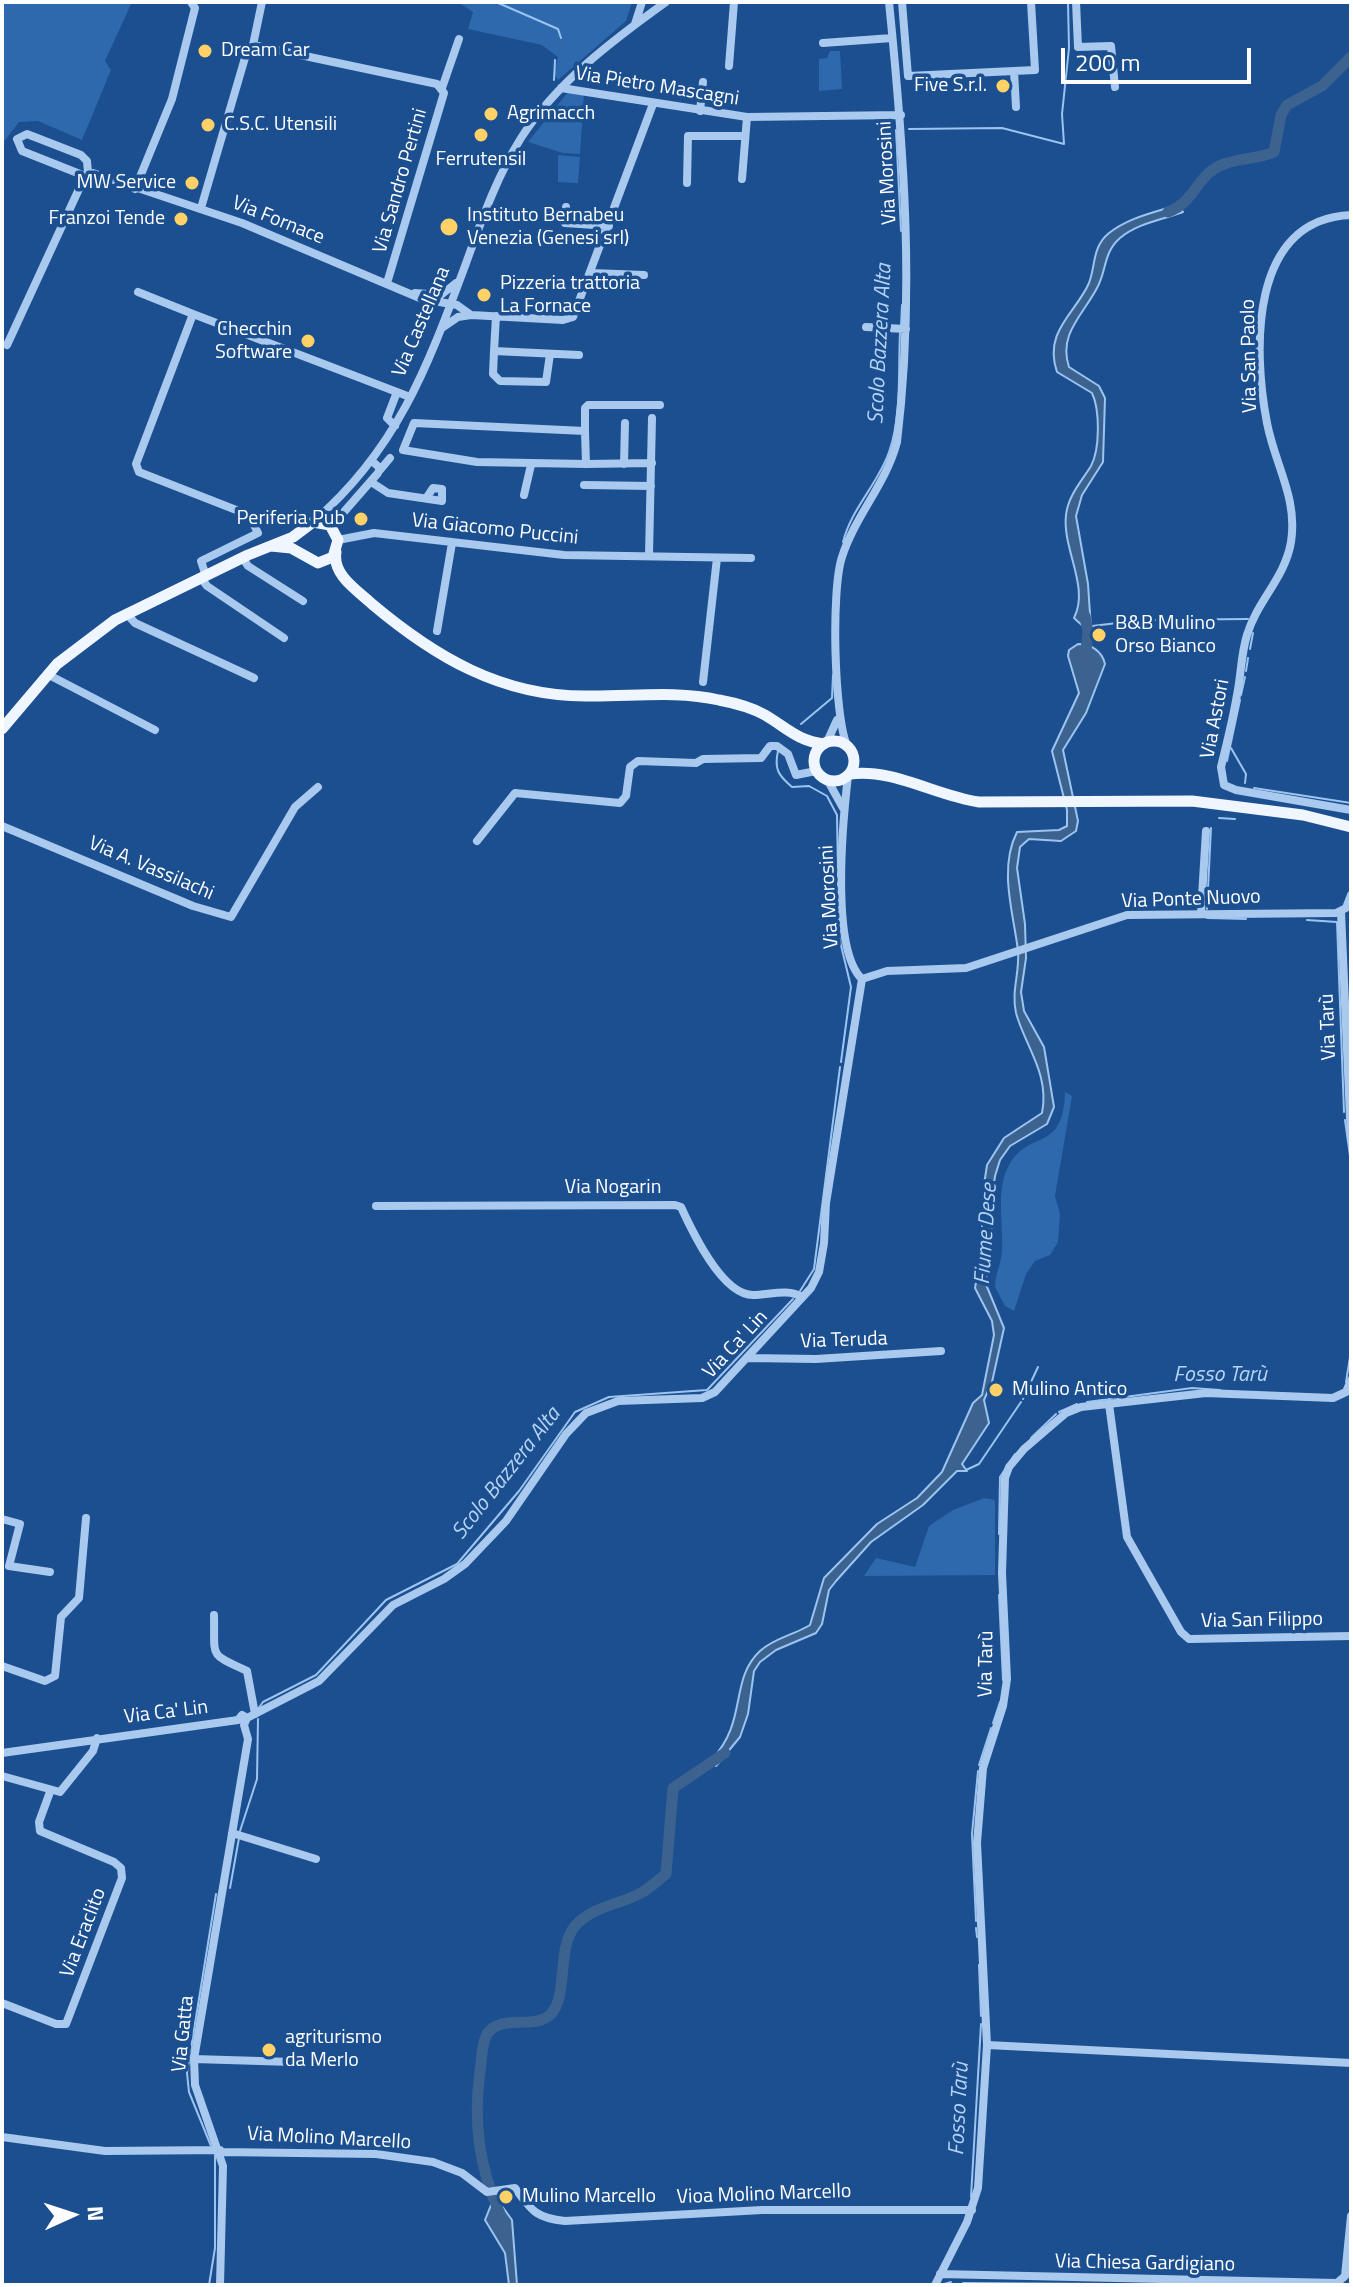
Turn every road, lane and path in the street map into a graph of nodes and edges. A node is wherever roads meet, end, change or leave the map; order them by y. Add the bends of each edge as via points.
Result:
1 (191, 2) edge
2 (262, 2) edge
3 (642, 2) edge
4 (650, 2) edge
5 (734, 2) edge
6 (889, 2) edge
7 (902, 2) edge
8 (1031, 2) edge
9 (1076, 2) edge
10 (662, 4) edge
11 (634, 27) junction
12 (892, 38) junction
13 (459, 39) dead end
14 (823, 43) dead end
15 (253, 45) junction
16 (729, 66) dead end
17 (1014, 71) junction
18 (703, 82) dead end
19 (1115, 87) dead end
20 (442, 88) junction
21 (561, 88) junction
22 (653, 104) junction
23 (1016, 107) dead end
24 (700, 111) junction
25 (901, 115) junction
26 (747, 117) junction
27 (745, 136) junction
28 (86, 175) junction
29 (742, 179) dead end
30 (687, 183) dead end
31 (135, 189) junction
32 (566, 207) dead end
33 (201, 208) junction
34 (1351, 215) edge
35 (547, 218) dead end
36 (565, 219) junction
37 (609, 226) junction
38 (591, 273) junction
39 (644, 275) dead end
40 (462, 276) junction
41 (387, 283) junction
42 (138, 292) dead end
43 (439, 300) junction
44 (450, 305) junction
45 (466, 313) junction
46 (193, 314) junction
47 (496, 316) junction
48 (866, 327) dead end
49 (906, 329) junction
50 (440, 330) junction
51 (7, 345) dead end
52 (494, 352) junction
53 (483, 353) dead end
54 (550, 354) junction
55 (579, 355) dead end
56 (397, 392) junction
57 (410, 397) junction
58 (660, 405) dead end
59 (652, 418) dead end
60 (625, 423) dead end
61 (395, 428) junction
62 (585, 431) junction
63 (406, 439) junction
64 (390, 458) dead end
65 (373, 462) junction
66 (652, 463) junction
67 (586, 464) junction
68 (624, 464) junction
69 (531, 465) junction
70 (380, 470) junction
71 (371, 482) junction
72 (584, 485) dead end
73 (651, 486) junction
74 (524, 495) dead end
75 (427, 497) dead end
76 (340, 500) junction
77 (343, 513) dead end
78 (313, 522) junction
79 (300, 532) junction
80 (336, 540) junction
81 (1291, 541) joint
82 (452, 543) junction
83 (271, 546) junction
84 (302, 555) junction
85 (649, 555) junction
86 (242, 557) junction
87 (717, 558) junction
88 (751, 558) dead end
89 (313, 563) junction
90 (204, 577) junction
91 (347, 582) junction
92 (303, 601) dead end
93 (127, 614) junction
94 (437, 631) dead end
95 (284, 638) dead end
96 (47, 674) junction
97 (254, 678) dead end
98 (703, 682) dead end
99 (839, 712) junction
100 (2, 729) edge
101 (155, 730) dead end
102 (795, 737) junction
103 (826, 743) junction
104 (849, 748) junction
105 (815, 768) junction
106 (881, 774) junction
107 (849, 775) junction
108 (828, 781) junction
109 (318, 787) dead end
110 (843, 808) junction
111 (1351, 810) edge
112 (2, 826) edge
113 (1351, 830) edge
114 (1206, 831) dead end
115 (477, 841) dead end
116 (1351, 895) edge
117 (1341, 912) junction
118 (1201, 913) junction
119 (862, 979) junction
120 (1351, 1140) edge
121 (376, 1206) dead end
122 (799, 1295) junction
123 (941, 1351) dead end
124 (748, 1358) junction
125 (1351, 1380) edge
126 (1109, 1404) junction
127 (86, 1518) dead end
128 (2, 1519) edge
129 (50, 1572) dead end
130 (214, 1615) dead end
131 (1351, 1636) edge
132 (2, 1666) edge
133 (246, 1719) junction
134 (97, 1738) junction
135 (2, 1753) edge
136 (2, 1776) edge
137 (50, 1792) junction
138 (236, 1833) junction
139 (316, 1859) dead end
140 (2, 2003) edge
141 (987, 2045) junction
142 (194, 2059) junction
143 (292, 2062) dead end
144 (1351, 2063) edge
145 (2, 2137) edge
146 (220, 2151) junction
147 (520, 2194) joint
148 (972, 2210) junction
149 (1351, 2216) edge
150 (940, 2274) junction
151 (1110, 2282) edge
152 (1330, 2284) edge
153 (220, 2285) edge
154 (935, 2285) edge

1 - 31 street via 195,8 177,83
2 - 15 street
3 - 11 street
4 - 10 street
5 - 16 street
6 - 12 street, Via Morosini
7 - 17 street via 908,76
8 - 17 street via 1035,70
9 - 19 street via 1078,47 1111,46
10 - 11 street, Via Castellana
11 - 21 street, Via Castellana
12 - 14 street
12 - 25 street, Via Morosini
13 - 20 street, Via Sandro Pertini
15 - 20 street, Via Sandro Pertini
15 - 33 street
17 - 23 street
18 - 24 street
20 - 41 street, Via Sandro Pertini
21 - 22 street, Via Pietro Mascagni
21 - 40 street, Via Castellana via 505,166
22 - 24 street, Via Pietro Mascagni
22 - 37 street
24 - 26 street, Via Pietro Mascagni
25 - 26 street, Via Pietro Mascagni
25 - 49 street, Via Morosini via 909,277
26 - 27 street, Via Pietro Mascagni
27 - 29 street, Via Pietro Mascagni
27 - 30 street, Via Pietro Mascagni via 688,136
28 - 28 street, Via Fornace via 87,161 81,155 27,134 17,139 22,151
28 - 31 street, Via Fornace
28 - 51 street
31 - 33 street, Via Fornace
32 - 36 street
33 - 41 street, Via Fornace
34 - 81 street, Via San Paolo via 1324,220 1298,236 1276,260 1265,287 1267,420 1293,507
35 - 36 street
36 - 37 street
37 - 38 street
38 - 39 street
38 - 47 street via 577,313 567,320
40 - 43 street
40 - 44 street, Via Castellana
40 - 45 street
41 - 43 street, Via Fornace
42 - 46 street, Via Castellana
43 - 44 street
43 - 50 street
44 - 45 street
44 - 50 street, Via Castellana
45 - 47 street
45 - 50 street
46 - 56 street, Via Castellana
46 - 90 street via 136,464 139,472 249,515 258,533 201,561
47 - 52 street
48 - 49 street
49 - 99 street, Via Morosini via 892,461 868,501 838,573
50 - 57 street, Via Castellana
52 - 53 street
52 - 54 street
52 - 54 street via 495,379 542,383 549,378
54 - 55 street
56 - 57 street, Via Castellana
56 - 61 street via 387,418
57 - 61 street, Via Castellana
58 - 62 street via 588,405
59 - 66 street
60 - 68 street
61 - 63 street
61 - 65 street, Via Castellana
62 - 63 street via 414,423
62 - 67 street
63 - 69 street via 400,450
64 - 70 street
65 - 70 street
65 - 76 street, Via Castellana
66 - 68 street
66 - 73 street
67 - 68 street
67 - 69 street
69 - 74 street
70 - 71 street
71 - 75 street via 388,493
71 - 77 street
72 - 73 street
73 - 85 street
76 - 78 street, Via Castellana
76 - 80 street, Via Castellana via 334,513
78 - 79 main road
78 - 80 main road via 324,523
79 - 83 main road
79 - 84 main road
80 - 82 street, Via Giacomo Puccini via 374,533
80 - 89 main road via 329,560
80 - 91 main road via 336,566
81 - 111 street, Via Astori via 1287,562 1248,633 1221,767 1224,785
82 - 85 street, Via Giacomo Puccini via 564,555
82 - 94 street
83 - 84 main road
83 - 86 main road
84 - 89 main road
85 - 87 street, Via Giacomo Puccini
86 - 90 main road
86 - 92 street
87 - 88 street, Via Giacomo Puccini
87 - 98 street
89 - 91 main road
90 - 93 main road
90 - 95 street via 206,586
91 - 102 main road via 420,643 488,679 560,695 710,698 759,712
93 - 96 main road
93 - 97 street via 132,622
96 - 100 main road
96 - 101 street
99 - 103 street, Via Morosini
99 - 104 street, Via Morosini
102 - 103 main road
102 - 105 main road
103 - 104 main road
103 - 105 main road via 816,753
104 - 106 main road
104 - 107 main road via 854,761
105 - 108 main road
105 - 115 street via 796,775 788,754 777,746 770,746 761,758 638,761 630,767 620,803 515,793
106 - 107 main road
106 - 113 main road via 963,800 1204,802 1303,815
107 - 108 main road
107 - 110 street, Via Morosini
108 - 110 street, Via Morosini
109 - 112 street, Via A. Vassilachi via 295,807 231,917
110 - 119 street, Via Morosini via 845,935 854,971
114 - 118 street
116 - 117 street
117 - 118 street, Via Ponte Nuovo
117 - 120 street, Via Tarù
118 - 119 street, Via Ponte Nuovo via 1127,915 966,968 887,971
119 - 122 street, Via Ca' Lin via 819,1272
121 - 122 street, Via Nogarin via 675,1205 681,1207 689,1232 734,1289
122 - 124 street, Via Ca' Lin
123 - 124 street, Via Teruda
124 - 133 street, Via Ca' Lin via 708,1396 618,1401 586,1413 506,1521 465,1564 393,1605 319,1681
125 - 126 street, Via Tarù via 1346,1392 1333,1398 1206,1393
126 - 131 street, Via San Filippo via 1127,1537 1181,1632 1189,1639
126 - 141 street, Via Tarù via 1066,1413 1024,1449 1005,1478 1007,1679 983,1768 977,1843
127 - 132 street via 79,1598 61,1617 55,1676 45,1681
128 - 129 street via 20,1524 9,1566
130 - 133 street, Via Gatta via 215,1655 247,1671
133 - 134 street, Via Ca' Lin
133 - 138 street, Via Gatta
134 - 135 street, Via Ca' Lin
134 - 137 street, Via Ca' Lin via 67,1787
136 - 137 street
137 - 140 street, Via Eraclito via 40,1831 114,1862 122,1878 66,2024
138 - 139 street
138 - 142 street, Via Gatta
141 - 144 street
141 - 148 street, Via Tarù
142 - 143 street
142 - 146 street, Via Gatta via 198,2098
145 - 146 street via 105,2151
146 - 147 street, Via Molino Marcello via 376,2154 433,2162 462,2173 487,2192 515,2188
146 - 153 street, Via Gatta
147 - 148 street, Vioa Molino Marcello via 544,2218 565,2221 762,2210
148 - 150 street, Via Tarù
149 - 152 street, Via Chiesa Gardigiano via 1345,2276
150 - 151 street, Via Chiesa Gardigiano
150 - 154 street, Via Tarù
151 - 152 street, Via Chiesa Gardigiano

